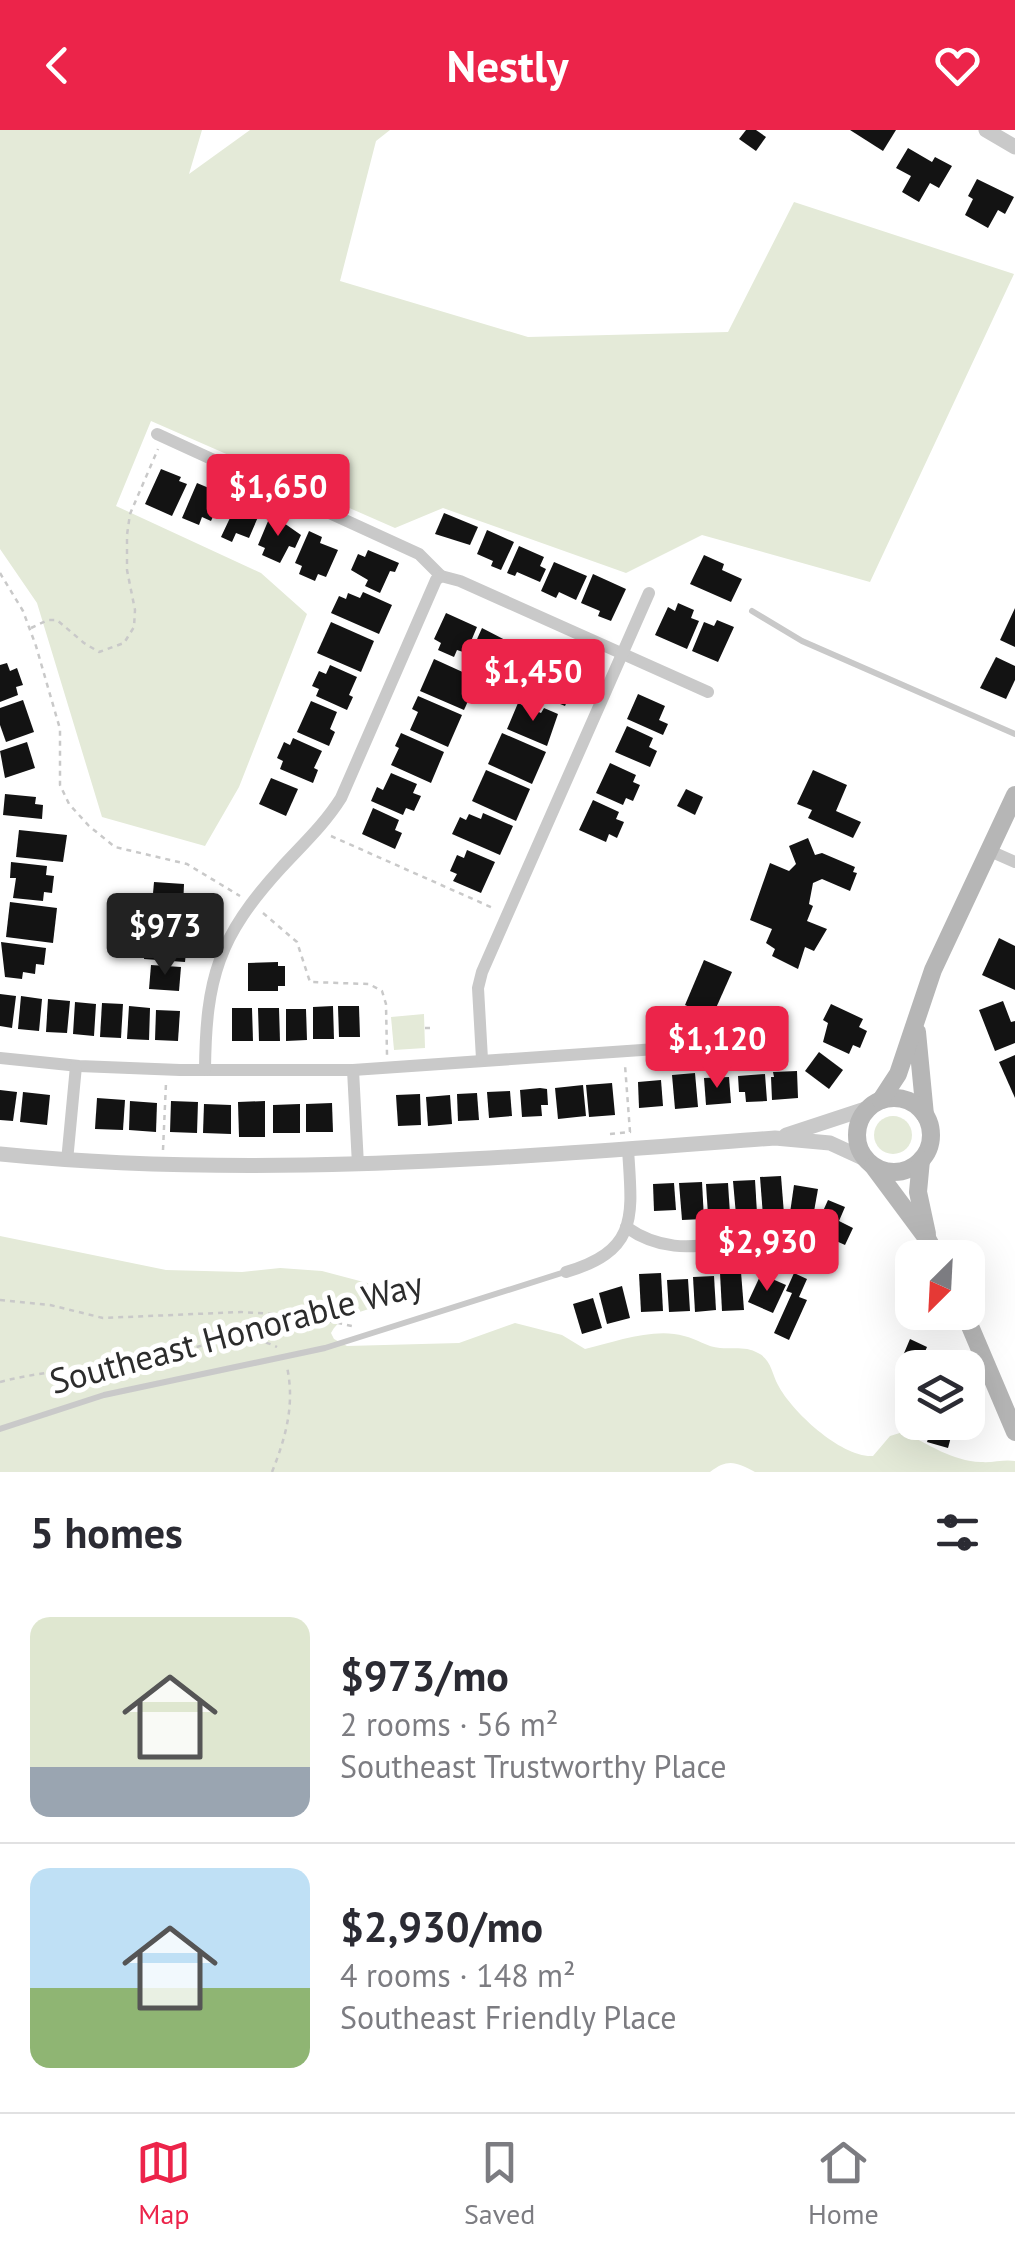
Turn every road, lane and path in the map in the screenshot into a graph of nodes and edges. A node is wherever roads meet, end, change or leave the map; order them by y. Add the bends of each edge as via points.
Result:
1 (986, 130) edge
2 (1015, 147) edge
3 (160, 435) joint
4 (0, 574) edge
5 (441, 576) junction
6 (649, 593) dead end
7 (752, 611) dead end
8 (30, 629) junction
9 (622, 654) junction
10 (708, 692) dead end
11 (1015, 734) edge
12 (1015, 795) edge
13 (317, 830) junction
14 (990, 851) junction
15 (1015, 862) edge
16 (251, 903) junction
17 (508, 914) junction
18 (770, 1017) dead end
19 (916, 1022) junction
20 (624, 1050) junction
21 (0, 1058) edge
22 (482, 1058) junction
23 (76, 1066) junction
24 (388, 1067) junction
25 (166, 1069) junction
26 (205, 1070) junction
27 (353, 1070) junction
28 (874, 1104) junction
29 (925, 1115) junction
30 (775, 1138) junction
31 (628, 1149) junction
32 (610, 1150) junction
33 (0, 1154) edge
34 (921, 1160) junction
35 (67, 1161) junction
36 (870, 1163) junction
37 (358, 1165) junction
38 (162, 1166) junction
39 (626, 1227) junction
40 (928, 1240) joint
41 (797, 1250) dead end
42 (566, 1272) joint
43 (0, 1300) edge
44 (972, 1330) edge
45 (372, 1331) junction
46 (0, 1429) edge
47 (1015, 1432) edge

1 - 2 street
3 - 5 street via 420,554
3 - 8 path via 130,514 126,570 134,627 124,643 99,652 57,620
4 - 8 path
5 - 9 street
5 - 13 street via 341,798
6 - 9 street
7 - 11 lane via 802,642
8 - 16 path via 60,729 60,784 69,804 115,847 188,864
9 - 10 street
9 - 17 street
12 - 14 main road
13 - 16 street
13 - 17 path
14 - 15 street
14 - 19 main road via 932,970
16 - 24 path via 297,942 310,982 368,984 382,991
16 - 26 street via 228,936 213,978
17 - 22 street via 478,988
18 - 20 street via 728,1042
19 - 28 main road via 898,1074
19 - 29 main road
20 - 22 street
20 - 32 path via 630,1132 609,1134
21 - 23 street
22 - 24 street
23 - 25 street
23 - 35 street
24 - 27 street
25 - 26 street
25 - 38 path
26 - 27 street
27 - 37 street
28 - 29 main road via 906,1100
28 - 30 street
28 - 36 main road via 860,1119 857,1137
29 - 34 main road via 931,1135
30 - 31 street
30 - 36 street via 830,1143
31 - 32 street
31 - 39 street
32 - 37 street
33 - 35 street
34 - 36 main road via 898,1172
34 - 40 main road via 918,1192
35 - 38 street
36 - 40 main road
37 - 38 street
39 - 41 street via 673,1247 772,1240
39 - 42 street, Southeast Honorable Way via 604,1258
42 - 45 lane, Southeast Honorable Way
43 - 45 path via 103,1318 307,1316
44 - 47 main road
45 - 46 lane, Southeast Honorable Way via 325,1348 91,1399

